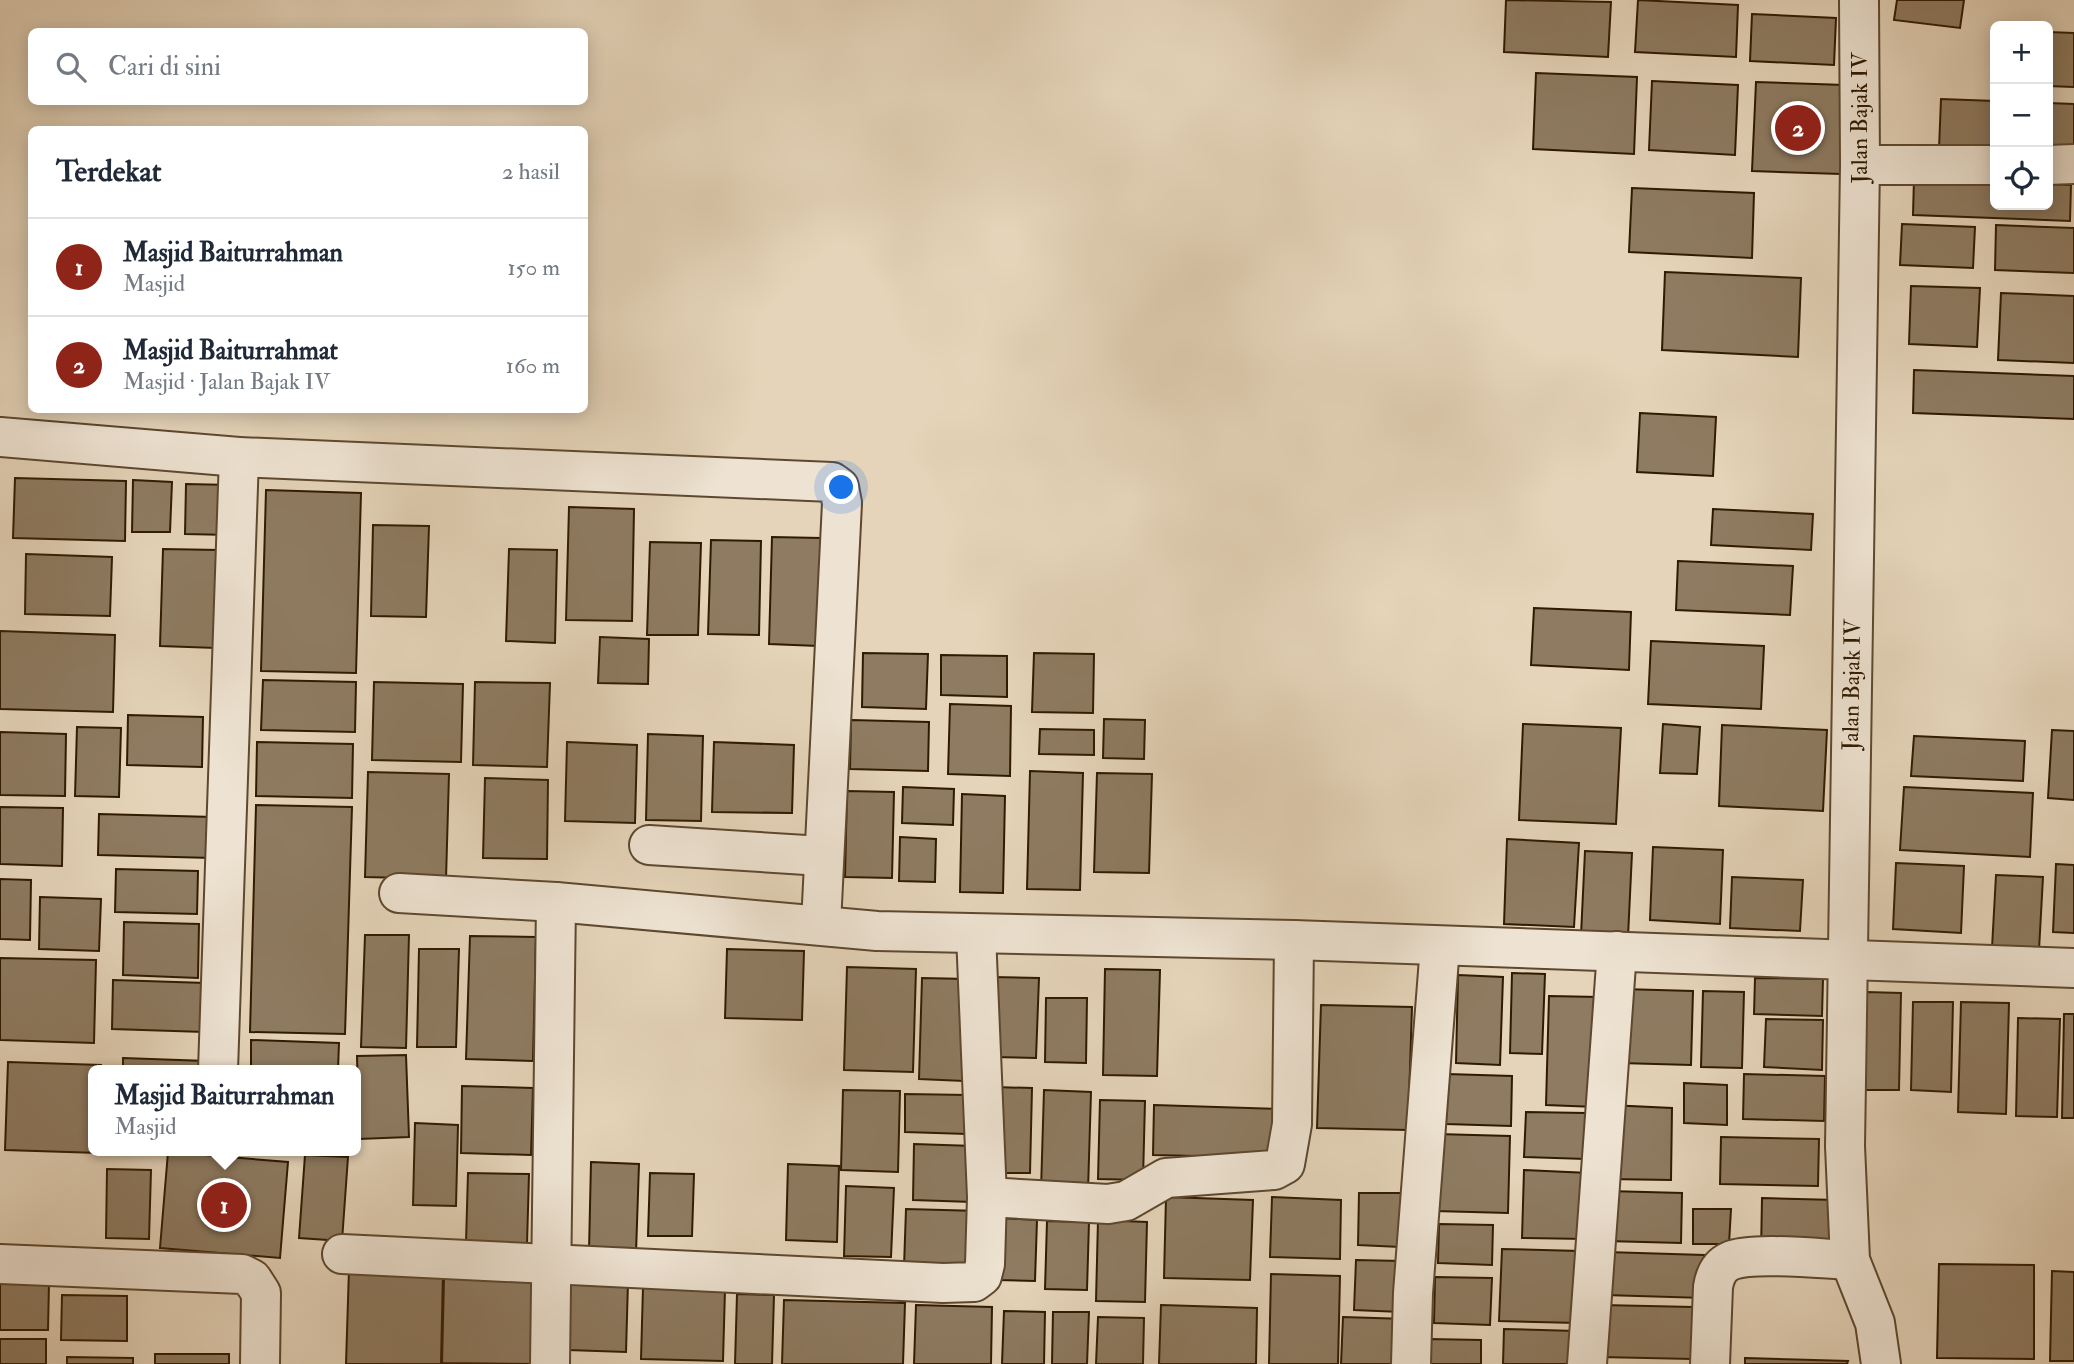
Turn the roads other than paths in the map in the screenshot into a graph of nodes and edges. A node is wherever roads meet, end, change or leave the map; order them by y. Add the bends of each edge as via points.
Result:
1 (1859, 0) edge
2 (2053, 164) edge
3 (2074, 164) edge
4 (1860, 165) junction
5 (1990, 165) edge
6 (0, 437) edge
7 (239, 457) junction
8 (649, 845) dead end
9 (822, 856) junction
10 (400, 892) dead end
11 (556, 902) junction
12 (821, 924) junction
13 (975, 934) junction
14 (1294, 940) junction
15 (1440, 946) junction
16 (1617, 951) junction
17 (1846, 960) junction
18 (2074, 968) edge
19 (218, 1065) edge
20 (987, 1197) junction
21 (342, 1254) dead end
22 (1850, 1260) junction
23 (0, 1264) edge
24 (553, 1266) junction
25 (260, 1364) edge
26 (550, 1364) edge
27 (1411, 1364) edge
28 (1587, 1364) edge
29 (1710, 1364) edge
30 (1881, 1364) edge

1 - 4 street, Jalan Bajak IV
2 - 3 street
4 - 5 street
4 - 17 street, Jalan Bajak IV
6 - 7 street
7 - 9 street via 821,481 839,487 841,531
7 - 19 street
8 - 9 street
9 - 12 street
10 - 11 street
11 - 12 street
11 - 24 street
12 - 13 street
13 - 14 street
13 - 20 street
14 - 15 street
14 - 20 street via 1292,1124 1285,1164 1274,1171 1166,1178 1126,1201 1108,1204
15 - 16 street
15 - 27 street
16 - 17 street
16 - 28 street
17 - 18 street
17 - 22 street, Jalan Bajak IV
20 - 24 street via 983,1271 979,1279 967,1284
21 - 24 street
22 - 29 street via 1729,1262 1715,1276
22 - 30 street, Jalan Bajak IV via 1875,1323
23 - 25 street via 242,1274 252,1279 261,1293
24 - 26 street

